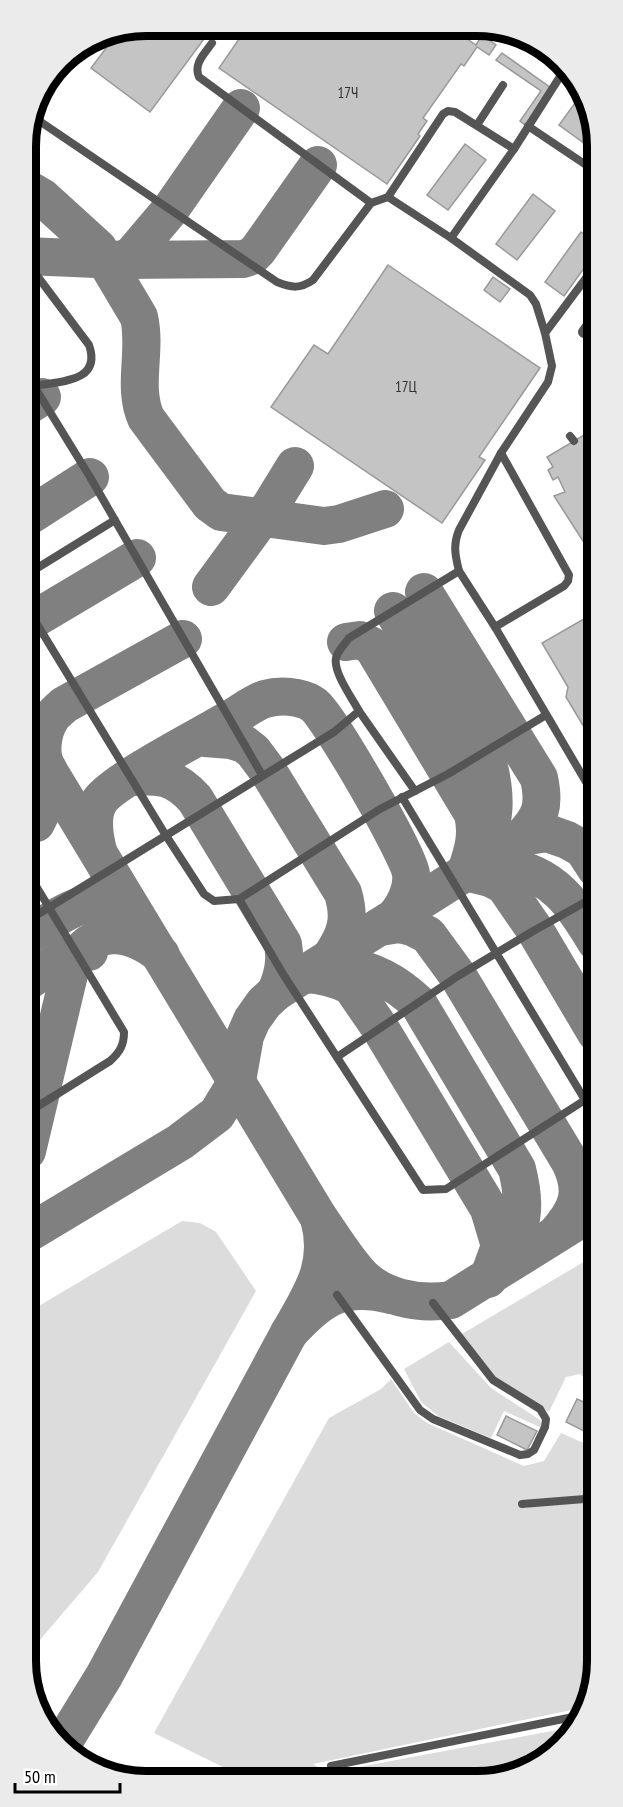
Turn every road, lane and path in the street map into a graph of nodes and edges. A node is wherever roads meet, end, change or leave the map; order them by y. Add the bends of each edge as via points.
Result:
1 (212, 43) dead end
2 (561, 75) edge
3 (503, 85) dead end
4 (39, 121) edge
5 (477, 125) junction
6 (528, 126) junction
7 (514, 149) junction
8 (587, 166) edge
9 (388, 197) junction
10 (371, 203) junction
11 (451, 238) junction
12 (36, 274) edge
13 (587, 277) edge
14 (587, 329) edge
15 (545, 333) junction
16 (584, 333) dead end
17 (36, 387) edge
18 (36, 389) edge
19 (501, 453) junction
20 (115, 520) junction
21 (36, 569) edge
22 (459, 571) junction
23 (36, 622) edge
24 (495, 627) junction
25 (359, 711) junction
26 (546, 716) junction
27 (262, 775) junction
28 (587, 784) edge
29 (415, 791) junction
30 (402, 797) junction
31 (165, 834) junction
32 (36, 886) edge
33 (239, 899) junction
34 (587, 901) edge
35 (48, 907) junction
36 (36, 915) edge
37 (496, 954) junction
38 (337, 1057) junction
39 (585, 1100) joint
40 (36, 1107) edge
41 (337, 1295) dead end
42 (433, 1303) dead end
43 (587, 1499) edge
44 (522, 1503) dead end
45 (571, 1717) edge
46 (330, 1766) dead end

1 - 10 lane via 197,65 199,77
2 - 6 lane
3 - 5 lane
4 - 10 lane via 277,282 290,287 303,287 313,280
5 - 7 lane
5 - 9 lane via 455,112 443,114
6 - 7 lane
6 - 8 lane
7 - 11 lane
9 - 10 lane
9 - 11 lane
11 - 15 lane via 530,295
12 - 17 lane via 89,345 93,356 91,367 82,376
13 - 15 lane
14 - 16 street
15 - 19 lane via 552,366 548,382
18 - 20 lane
19 - 22 lane via 454,542
19 - 24 lane via 569,575 564,586
20 - 21 lane
20 - 27 lane
22 - 24 lane
22 - 25 lane via 349,638 340,649 337,670
23 - 31 lane
24 - 26 lane
25 - 27 lane via 334,732
25 - 29 lane
26 - 28 lane
26 - 29 lane
27 - 31 lane
29 - 30 lane
30 - 33 lane
30 - 37 lane
31 - 33 lane via 204,894 214,901
31 - 35 lane
32 - 35 lane
33 - 38 lane
34 - 37 lane
35 - 36 lane
35 - 40 lane via 124,1032 124,1042 110,1061
37 - 38 lane
37 - 39 lane
38 - 39 lane via 423,1190 446,1189
41 - 42 lane via 420,1410 520,1455 528,1454 534,1450 546,1419 540,1410 493,1380
43 - 44 lane
45 - 46 lane

